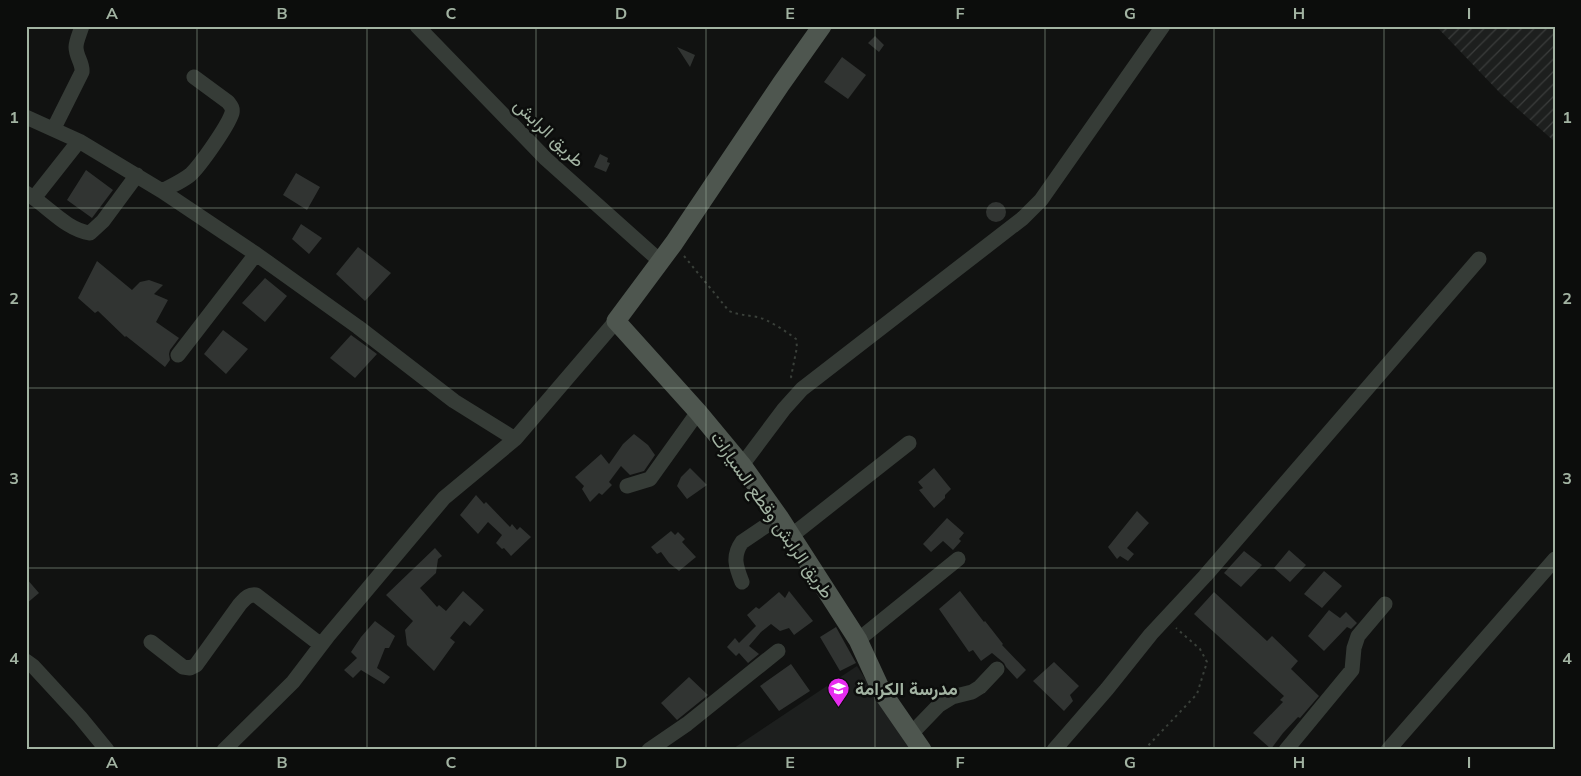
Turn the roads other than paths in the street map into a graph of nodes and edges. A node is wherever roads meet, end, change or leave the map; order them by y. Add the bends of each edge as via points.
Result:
1 (82, 26) edge
2 (417, 26) edge
3 (822, 26) edge
4 (1163, 26) edge
5 (194, 77) dead end
6 (26, 117) edge
7 (54, 128) junction
8 (79, 140) junction
9 (137, 175) junction
10 (162, 191) junction
11 (30, 195) edge
12 (256, 254) junction
13 (1479, 259) dead end
14 (660, 261) junction
15 (616, 322) junction
16 (178, 356) dead end
17 (698, 412) junction
18 (515, 439) junction
19 (909, 444) dead end
20 (742, 465) junction
21 (627, 486) dead end
22 (779, 517) junction
23 (792, 536) junction
24 (958, 558) dead end
25 (1555, 559) edge
26 (742, 582) dead end
27 (1385, 604) dead end
28 (858, 640) junction
29 (151, 642) dead end
30 (321, 645) junction
31 (778, 651) dead end
32 (26, 661) edge
33 (997, 669) dead end
34 (911, 734) junction
35 (107, 750) edge
36 (224, 750) edge
37 (649, 750) edge
38 (922, 750) edge
39 (1054, 750) edge
40 (1286, 750) edge
41 (1388, 750) edge

1 - 7 street via 76,48 82,72
2 - 14 street, طريق الرابش via 546,158
3 - 14 main road
4 - 20 street via 1041,200 1023,218 802,389
5 - 10 street via 228,102 232,112 191,174
6 - 7 street
7 - 8 street
8 - 9 street
8 - 11 street
9 - 10 street
9 - 11 street via 103,222 90,233 71,226
10 - 12 street
12 - 16 street
12 - 18 street via 454,401
13 - 39 street
14 - 15 main road
15 - 17 main road, طريق الرابش وقطع السيارات
15 - 18 street
17 - 20 main road, طريق الرابش وقطع السيارات
17 - 21 street via 650,479
18 - 30 street via 444,498
19 - 23 street
20 - 22 main road, طريق الرابش وقطع السيارات
22 - 23 main road, طريق الرابش وقطع السيارات
22 - 26 street via 738,548 735,564
23 - 28 main road, طريق الرابش وقطع السيارات
24 - 28 street
25 - 41 street
27 - 40 street via 1358,636 1352,670
28 - 34 main road, طريق الرابش وقطع السيارات via 882,692
29 - 30 street via 183,667 190,668 240,604 252,595
30 - 36 street via 293,682
31 - 37 street via 688,724
32 - 35 street
33 - 34 street via 972,692 952,697 939,705
34 - 38 main road, طريق الرابش وقطع السيارات

